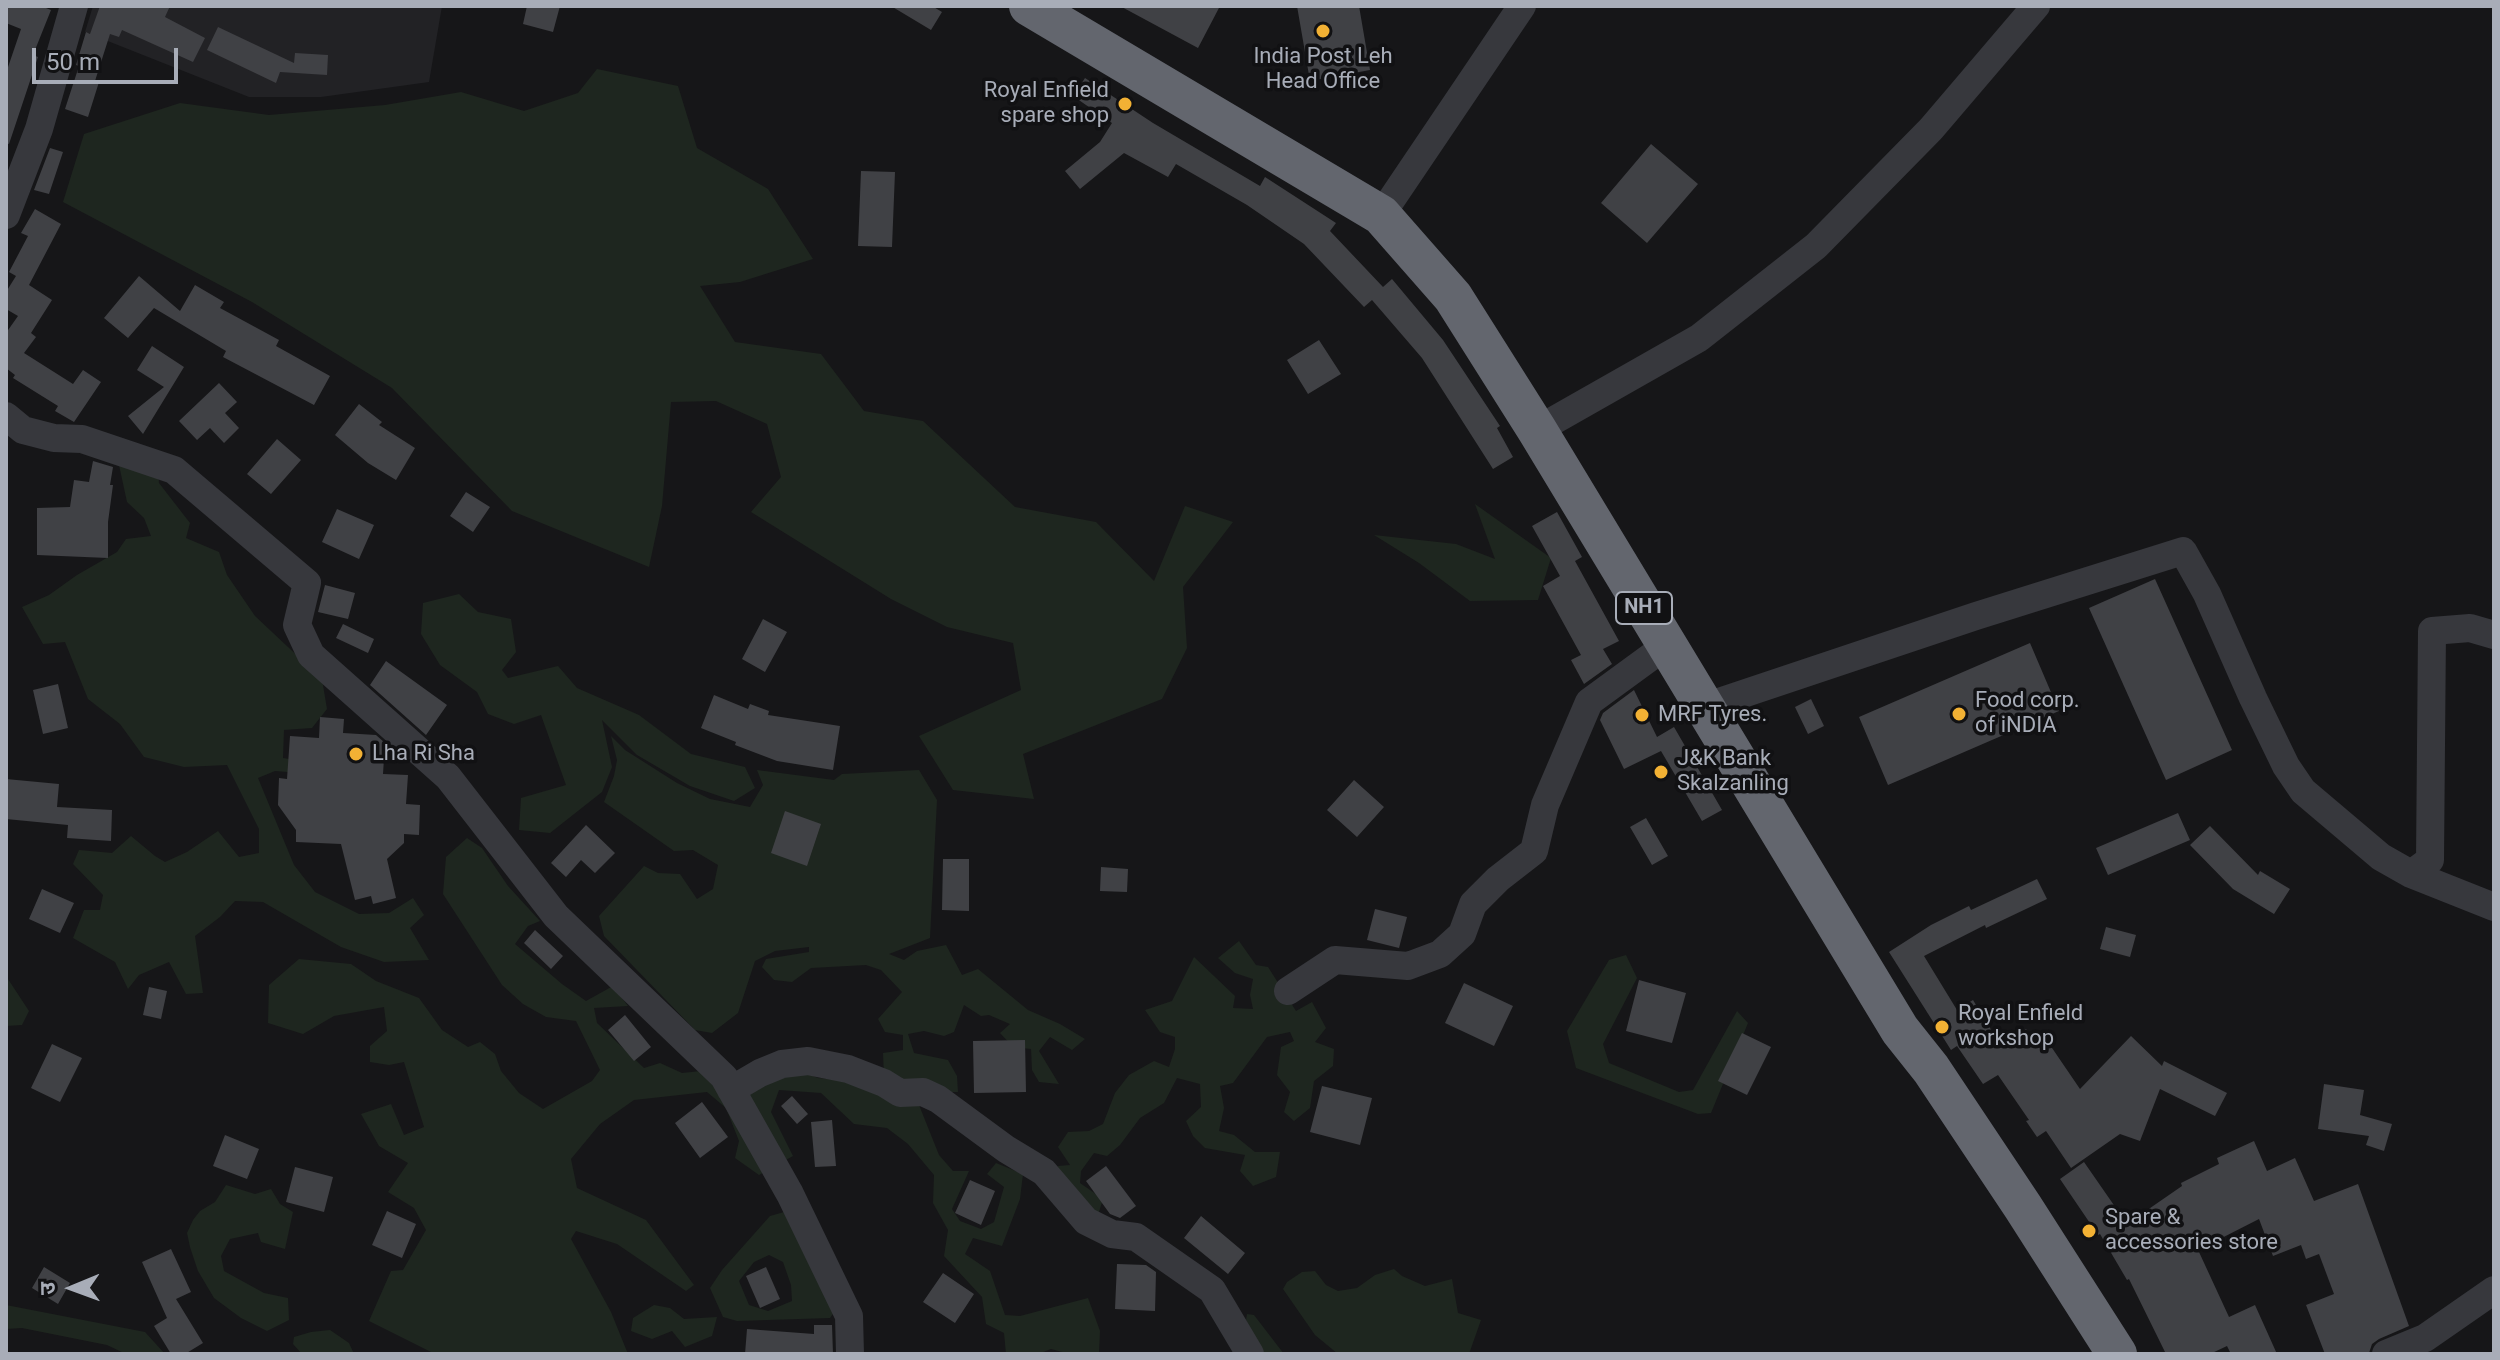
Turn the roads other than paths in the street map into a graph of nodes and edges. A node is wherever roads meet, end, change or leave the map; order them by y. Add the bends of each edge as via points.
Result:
1 (74, 6) edge
2 (1029, 6) edge
3 (1522, 6) edge
4 (2036, 6) edge
5 (6, 215) edge
6 (1381, 215) junction
7 (6, 416) edge
8 (1537, 430) junction
9 (2494, 635) edge
10 (1667, 645) junction
11 (1704, 707) junction
12 (2411, 874) junction
13 (2494, 907) edge
14 (1288, 991) dead end
15 (731, 1090) junction
16 (2494, 1290) edge
17 (850, 1354) edge
18 (1250, 1354) edge
19 (2117, 1354) edge
20 (2386, 1354) edge

1 - 5 street via 39,129
2 - 6 highway, NH1
3 - 6 street
4 - 8 street via 1931,129 1816,246 1699,338
6 - 8 highway, NH1 via 1453,297
7 - 15 street via 23,430 82,439 174,470 307,583 297,625 311,655 448,777 556,916 724,1077
8 - 10 highway, NH1
9 - 12 street via 2470,628 2432,631 2430,860
10 - 11 highway, NH1
10 - 14 street via 1589,702 1545,805 1534,851 1473,904 1462,934 1440,954 1408,966 1335,960
11 - 12 street via 2183,551 2303,791 2381,857
11 - 19 highway, NH1 via 1900,1030 1931,1069
12 - 13 street
15 - 17 street via 790,1194 849,1316
15 - 18 street via 782,1064 808,1061 848,1069 900,1093 923,1092 938,1099 1044,1172 1086,1221 1112,1234 1136,1237 1212,1290
16 - 20 street via 2425,1338

